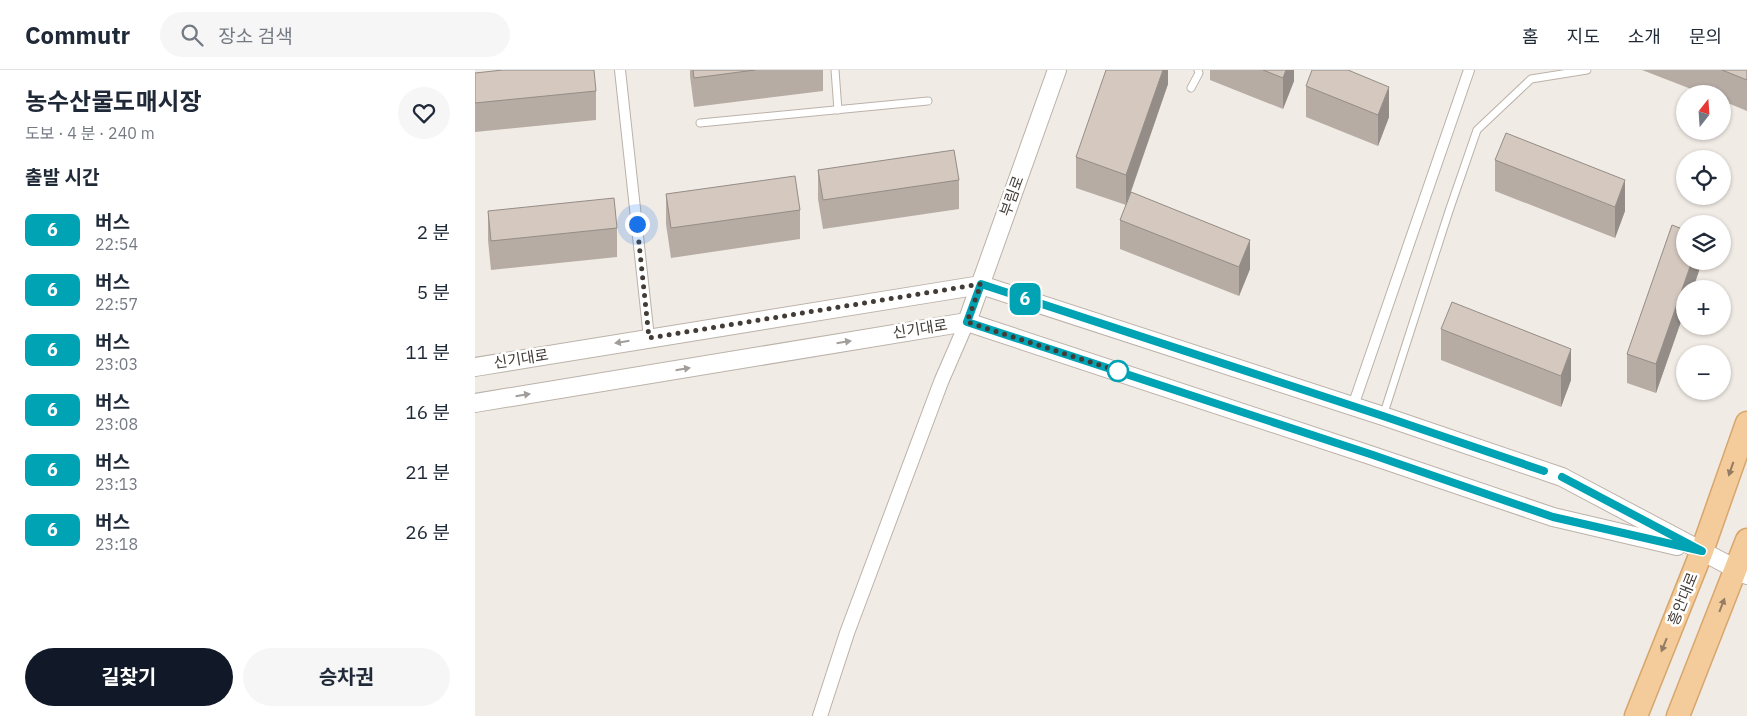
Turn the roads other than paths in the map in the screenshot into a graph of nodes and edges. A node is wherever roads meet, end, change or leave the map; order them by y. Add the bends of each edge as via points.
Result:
1 (620, 70) edge
2 (835, 70) edge
3 (1057, 70) edge
4 (1198, 70) edge
5 (1469, 70) edge
6 (1587, 70) edge
7 (1191, 88) dead end
8 (928, 101) dead end
9 (838, 110) junction
10 (700, 123) dead end
11 (981, 284) junction
12 (967, 322) junction
13 (649, 338) junction
14 (475, 366) edge
15 (475, 403) edge
16 (1353, 406) junction
17 (1383, 416) junction
18 (1747, 423) edge
19 (1747, 540) edge
20 (1702, 551) junction
21 (1741, 572) edge
22 (820, 716) edge
23 (1636, 716) edge
24 (1678, 716) edge

1 - 13 street
2 - 9 lane
3 - 11 street, 부림로
4 - 7 lane
5 - 16 street
6 - 17 lane via 1531,79 1477,130
8 - 9 lane
9 - 10 lane
11 - 12 street, 부림로
11 - 13 street, 신기대로
11 - 16 street, 신기대로
15 -> 12 street, 신기대로
12 - 20 street, 신기대로 via 1553,517
12 - 22 street via 941,382 854,614
13 -> 14 street, 신기대로
16 - 17 street, 신기대로
17 - 20 street, 신기대로 via 1562,477
18 -> 20 main road, 흥안대로
19 - 21 main road
20 - 21 street
20 -> 23 main road, 흥안대로
24 -> 21 main road

